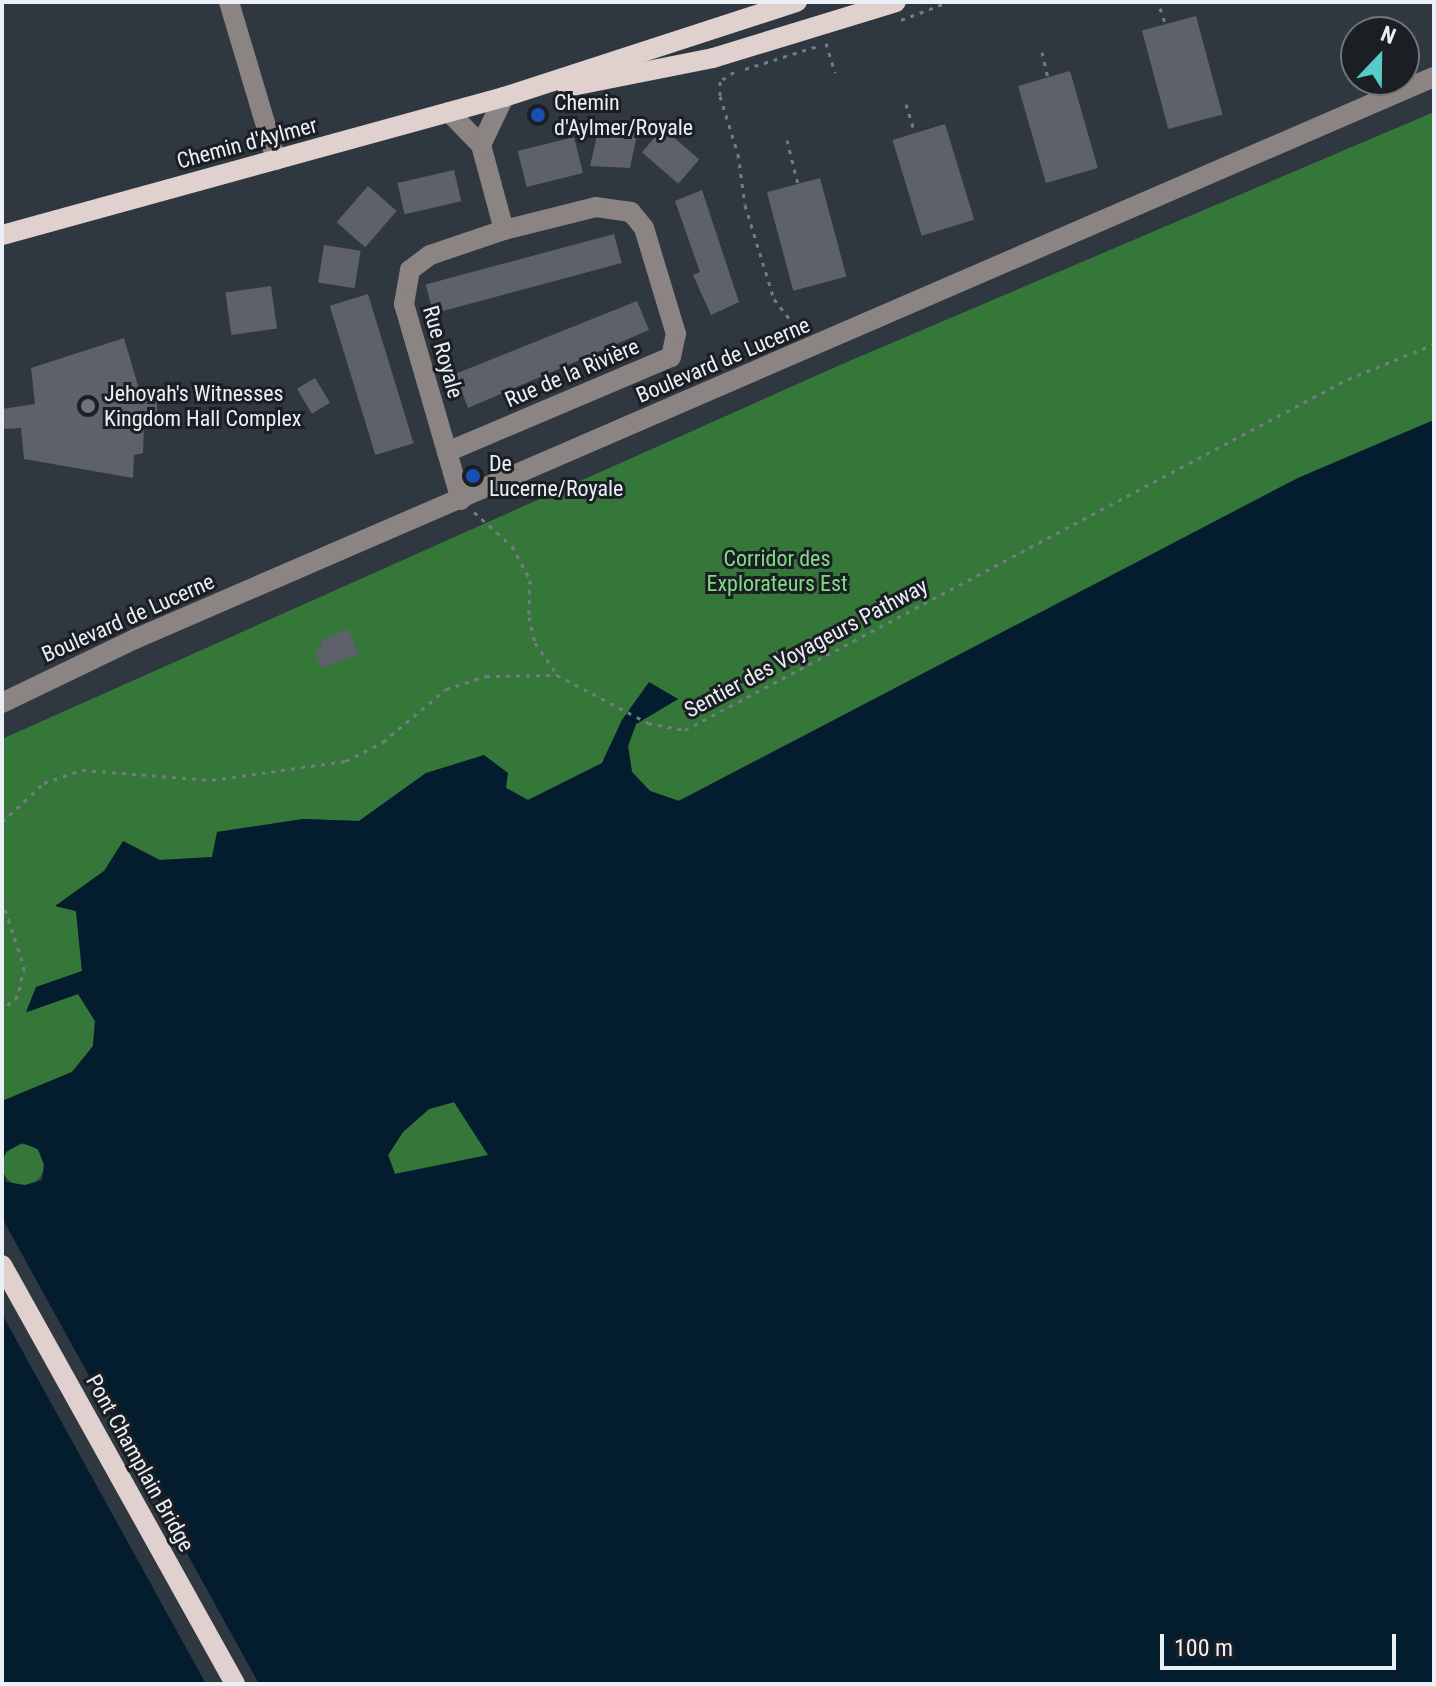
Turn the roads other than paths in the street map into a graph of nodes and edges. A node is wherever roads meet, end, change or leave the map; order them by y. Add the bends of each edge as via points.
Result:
1 (229, 2) edge
2 (795, 2) edge
3 (896, 2) edge
4 (1434, 77) edge
5 (504, 97) junction
6 (449, 112) junction
7 (481, 145) junction
8 (276, 160) junction
9 (504, 230) junction
10 (2, 235) edge
11 (671, 357) joint
12 (447, 452) junction
13 (461, 500) junction
14 (2, 701) edge
15 (2, 1265) edge
16 (235, 1684) edge

1 - 8 street
2 - 5 main road, Chemin d'Aylmer
3 - 5 main road, Chemin d'Aylmer via 658,72
4 - 13 street, Boulevard de Lucerne
5 - 6 main road, Chemin d'Aylmer
5 - 7 street
6 - 7 street
6 - 8 main road, Chemin d'Aylmer
7 - 9 street
8 - 10 main road, Chemin d'Aylmer
9 - 11 street, Rue Royale via 596,207 631,212 644,228 676,334
9 - 12 street, Rue Royale via 430,255 410,270 406,281 404,304
11 - 12 street, Rue de la Rivière
12 - 13 street, Rue Royale
13 - 14 street, Boulevard de Lucerne
15 - 16 main road, Pont Champlain Bridge

